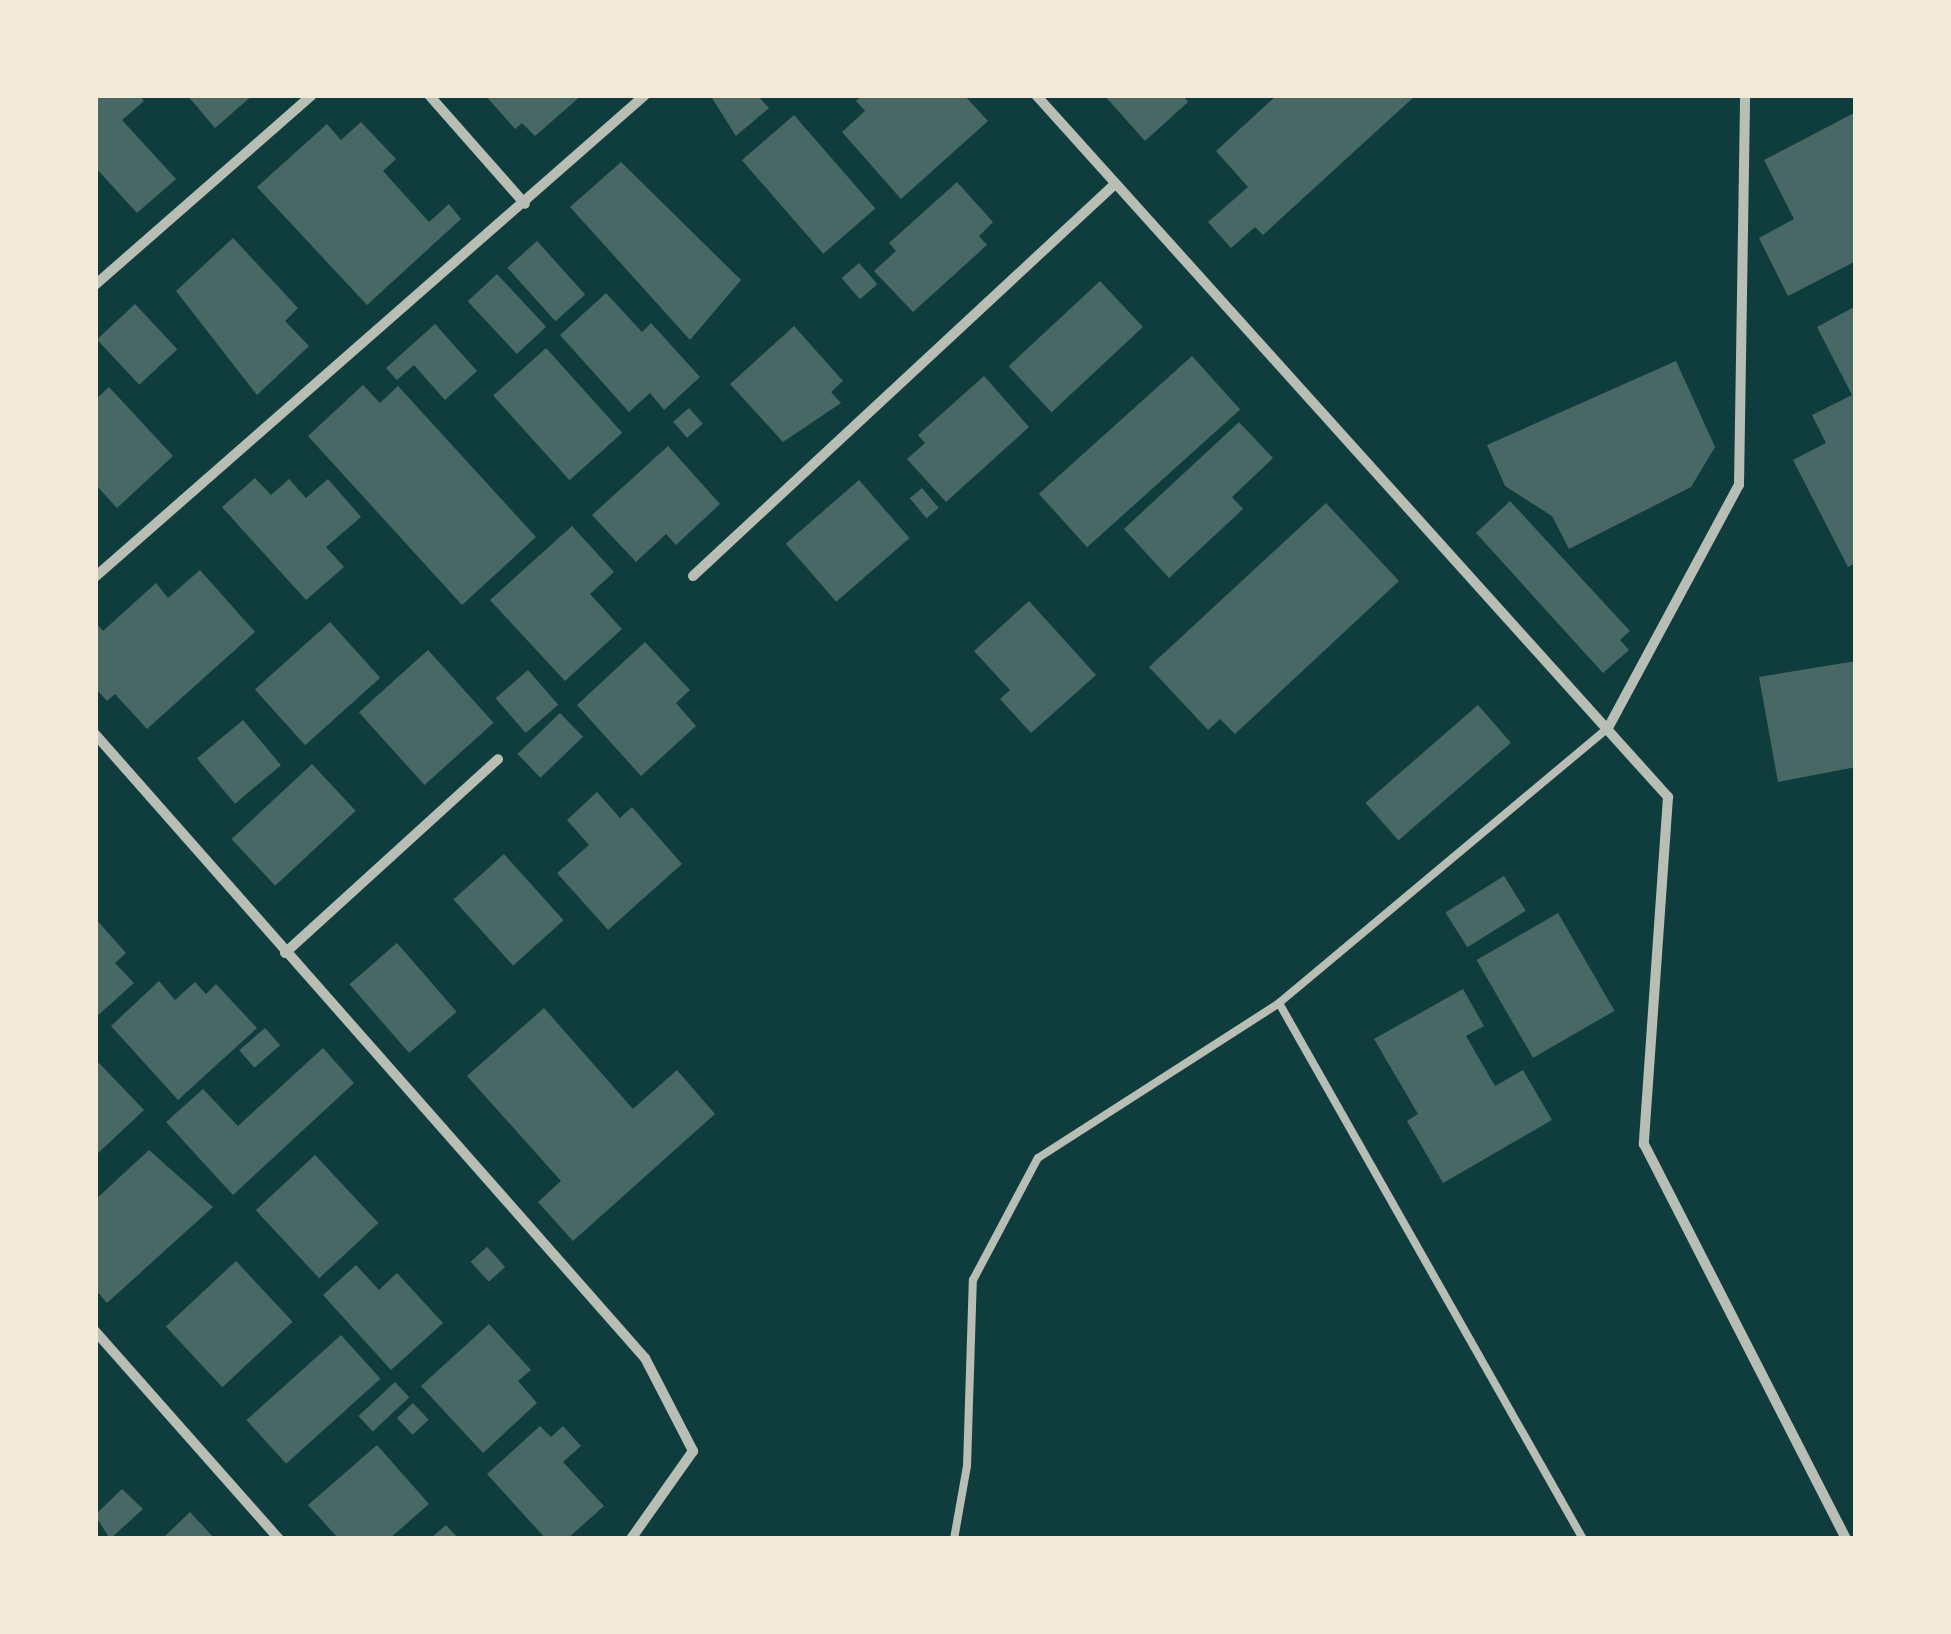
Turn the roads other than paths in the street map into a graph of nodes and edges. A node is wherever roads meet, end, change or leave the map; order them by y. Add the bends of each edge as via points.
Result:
1 (312, 95) edge
2 (429, 95) edge
3 (646, 95) edge
4 (1036, 95) edge
5 (1746, 95) edge
6 (1115, 184) junction
7 (525, 204) junction
8 (95, 285) edge
9 (694, 576) dead end
10 (95, 577) edge
11 (1608, 728) junction
12 (95, 734) edge
13 (498, 759) dead end
14 (285, 953) junction
15 (1279, 1003) junction
16 (95, 1331) edge
17 (279, 1539) edge
18 (631, 1539) edge
19 (954, 1539) edge
20 (1583, 1539) edge
21 (1846, 1539) edge

1 - 8 street
2 - 7 street
3 - 7 street
4 - 6 street
5 - 11 street via 1739,486
6 - 9 street
6 - 11 street
7 - 10 street
11 - 15 lane
11 - 21 street via 1668,797 1644,1144
12 - 14 street
13 - 14 street
14 - 18 street via 645,1358 694,1451
15 - 19 lane via 1038,1158 973,1280 967,1466
15 - 20 lane
16 - 17 street

